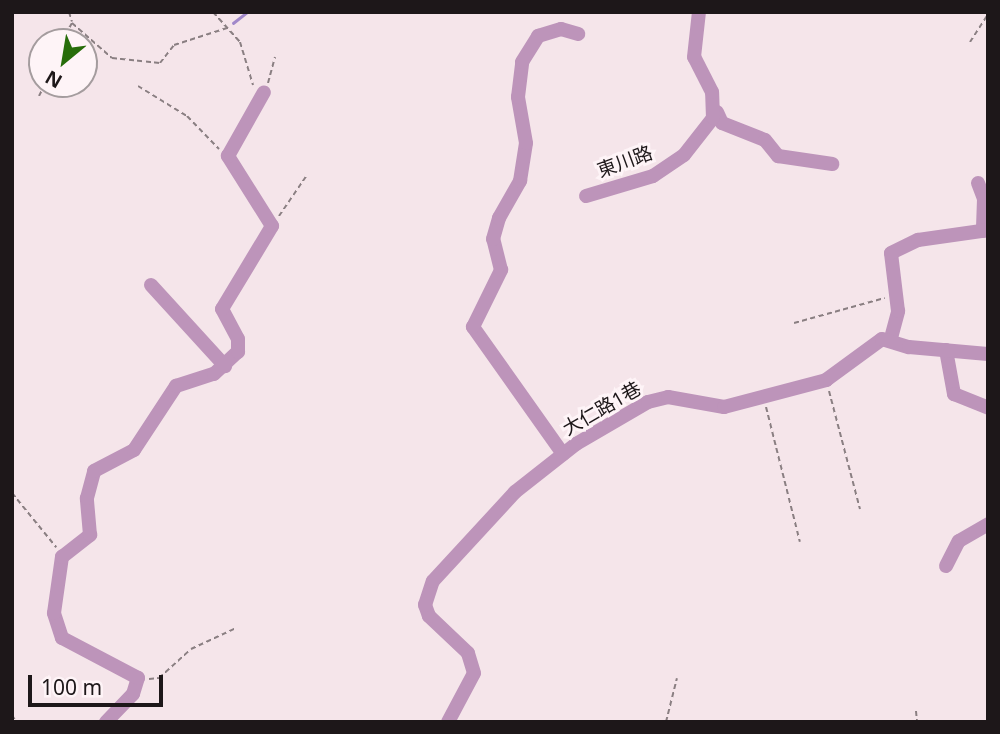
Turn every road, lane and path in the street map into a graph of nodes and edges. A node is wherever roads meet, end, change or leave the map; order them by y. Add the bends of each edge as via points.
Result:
1 (69, 12) edge
2 (213, 12) edge
3 (699, 12) edge
4 (988, 14) edge
5 (72, 23) junction
6 (230, 27) junction
7 (69, 28) edge
8 (578, 34) dead end
9 (970, 42) dead end
10 (275, 57) dead end
11 (138, 86) dead end
12 (264, 92) junction
13 (717, 113) junction
14 (228, 156) junction
15 (832, 164) dead end
16 (307, 175) dead end
17 (978, 183) dead end
18 (586, 196) dead end
19 (272, 226) junction
20 (985, 230) edge
21 (151, 285) dead end
22 (897, 295) junction
23 (794, 323) dead end
24 (891, 338) junction
25 (946, 350) junction
26 (988, 354) edge
27 (225, 366) junction
28 (826, 380) junction
29 (764, 398) junction
30 (988, 408) edge
31 (563, 454) junction
32 (12, 493) edge
33 (859, 509) dead end
34 (988, 524) edge
35 (800, 542) dead end
36 (62, 556) junction
37 (946, 566) dead end
38 (236, 628) dead end
39 (138, 678) junction
40 (677, 678) dead end
41 (916, 711) dead end
42 (12, 715) edge
43 (16, 722) edge
44 (106, 722) edge
45 (448, 722) edge
46 (666, 722) edge
47 (918, 722) edge

1 - 5 path
2 - 6 path
3 - 13 lane via 694,57
4 - 9 path
5 - 6 path via 112,58 160,64 174,45
5 - 7 path
6 - 12 path via 252,84
8 - 31 lane via 561,29 538,36 522,62 517,97 526,143 520,181 493,239 501,270 473,327
10 - 12 path
11 - 14 path via 187,116 201,135
12 - 14 lane
13 - 15 lane via 722,123 765,140 778,156
13 - 18 lane, 東川路 via 674,162 653,176
14 - 19 lane
16 - 19 path
17 - 20 lane via 984,199
19 - 27 lane via 222,309 239,339 238,352
20 - 22 lane via 918,240 891,253
21 - 27 lane
22 - 23 path
22 - 24 lane
24 - 25 lane via 909,347
24 - 28 lane, 大仁路1巷 via 860,351
25 - 26 lane
25 - 30 lane via 954,394
27 - 36 lane via 176,386 134,450 94,471 87,498 90,535
28 - 29 lane, 大仁路1巷
28 - 33 path
29 - 31 lane, 大仁路1巷 via 724,407 668,397 648,402
29 - 35 path
31 - 45 lane, 大仁路1巷 via 514,492 432,581 425,605 429,616 468,653 474,673
32 - 36 path
34 - 37 lane via 959,541
36 - 39 lane via 54,613 61,638
38 - 39 path via 191,649 159,678
39 - 44 lane via 134,694
40 - 46 path
41 - 47 path
42 - 43 path

